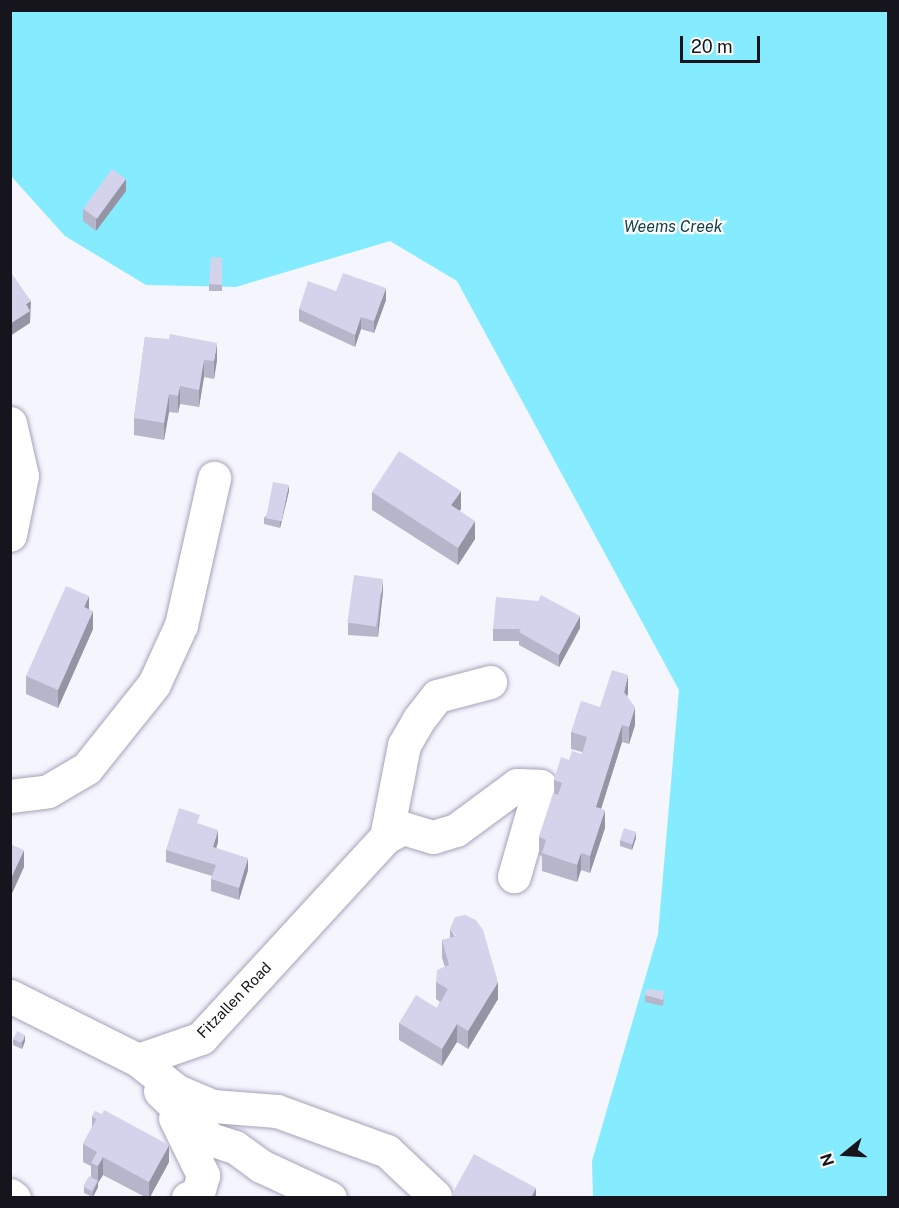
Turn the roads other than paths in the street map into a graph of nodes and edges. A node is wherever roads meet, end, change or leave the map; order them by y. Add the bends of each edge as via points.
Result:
1 (10, 423) edge
2 (214, 478) dead end
3 (10, 535) edge
4 (490, 682) dead end
5 (10, 796) edge
6 (386, 837) junction
7 (514, 876) dead end
8 (10, 996) edge
9 (138, 1060) junction
10 (162, 1095) junction
11 (178, 1194) edge
12 (10, 1195) edge
13 (435, 1196) dead end
14 (15, 1197) edge
15 (330, 1197) edge

1 - 3 street via 22,476
2 - 5 street via 181,625 154,684 87,768 48,791
4 - 6 street via 437,696 419,719 404,745
6 - 7 street via 403,828 433,837 456,830 517,784 540,786
6 - 9 street, Fitzallen Road via 201,1038
8 - 9 street
9 - 10 street
9 - 13 street via 177,1091 213,1107 277,1111 387,1151
10 - 11 street via 203,1175 198,1194
10 - 15 street via 210,1139 235,1147 261,1166
12 - 14 street

